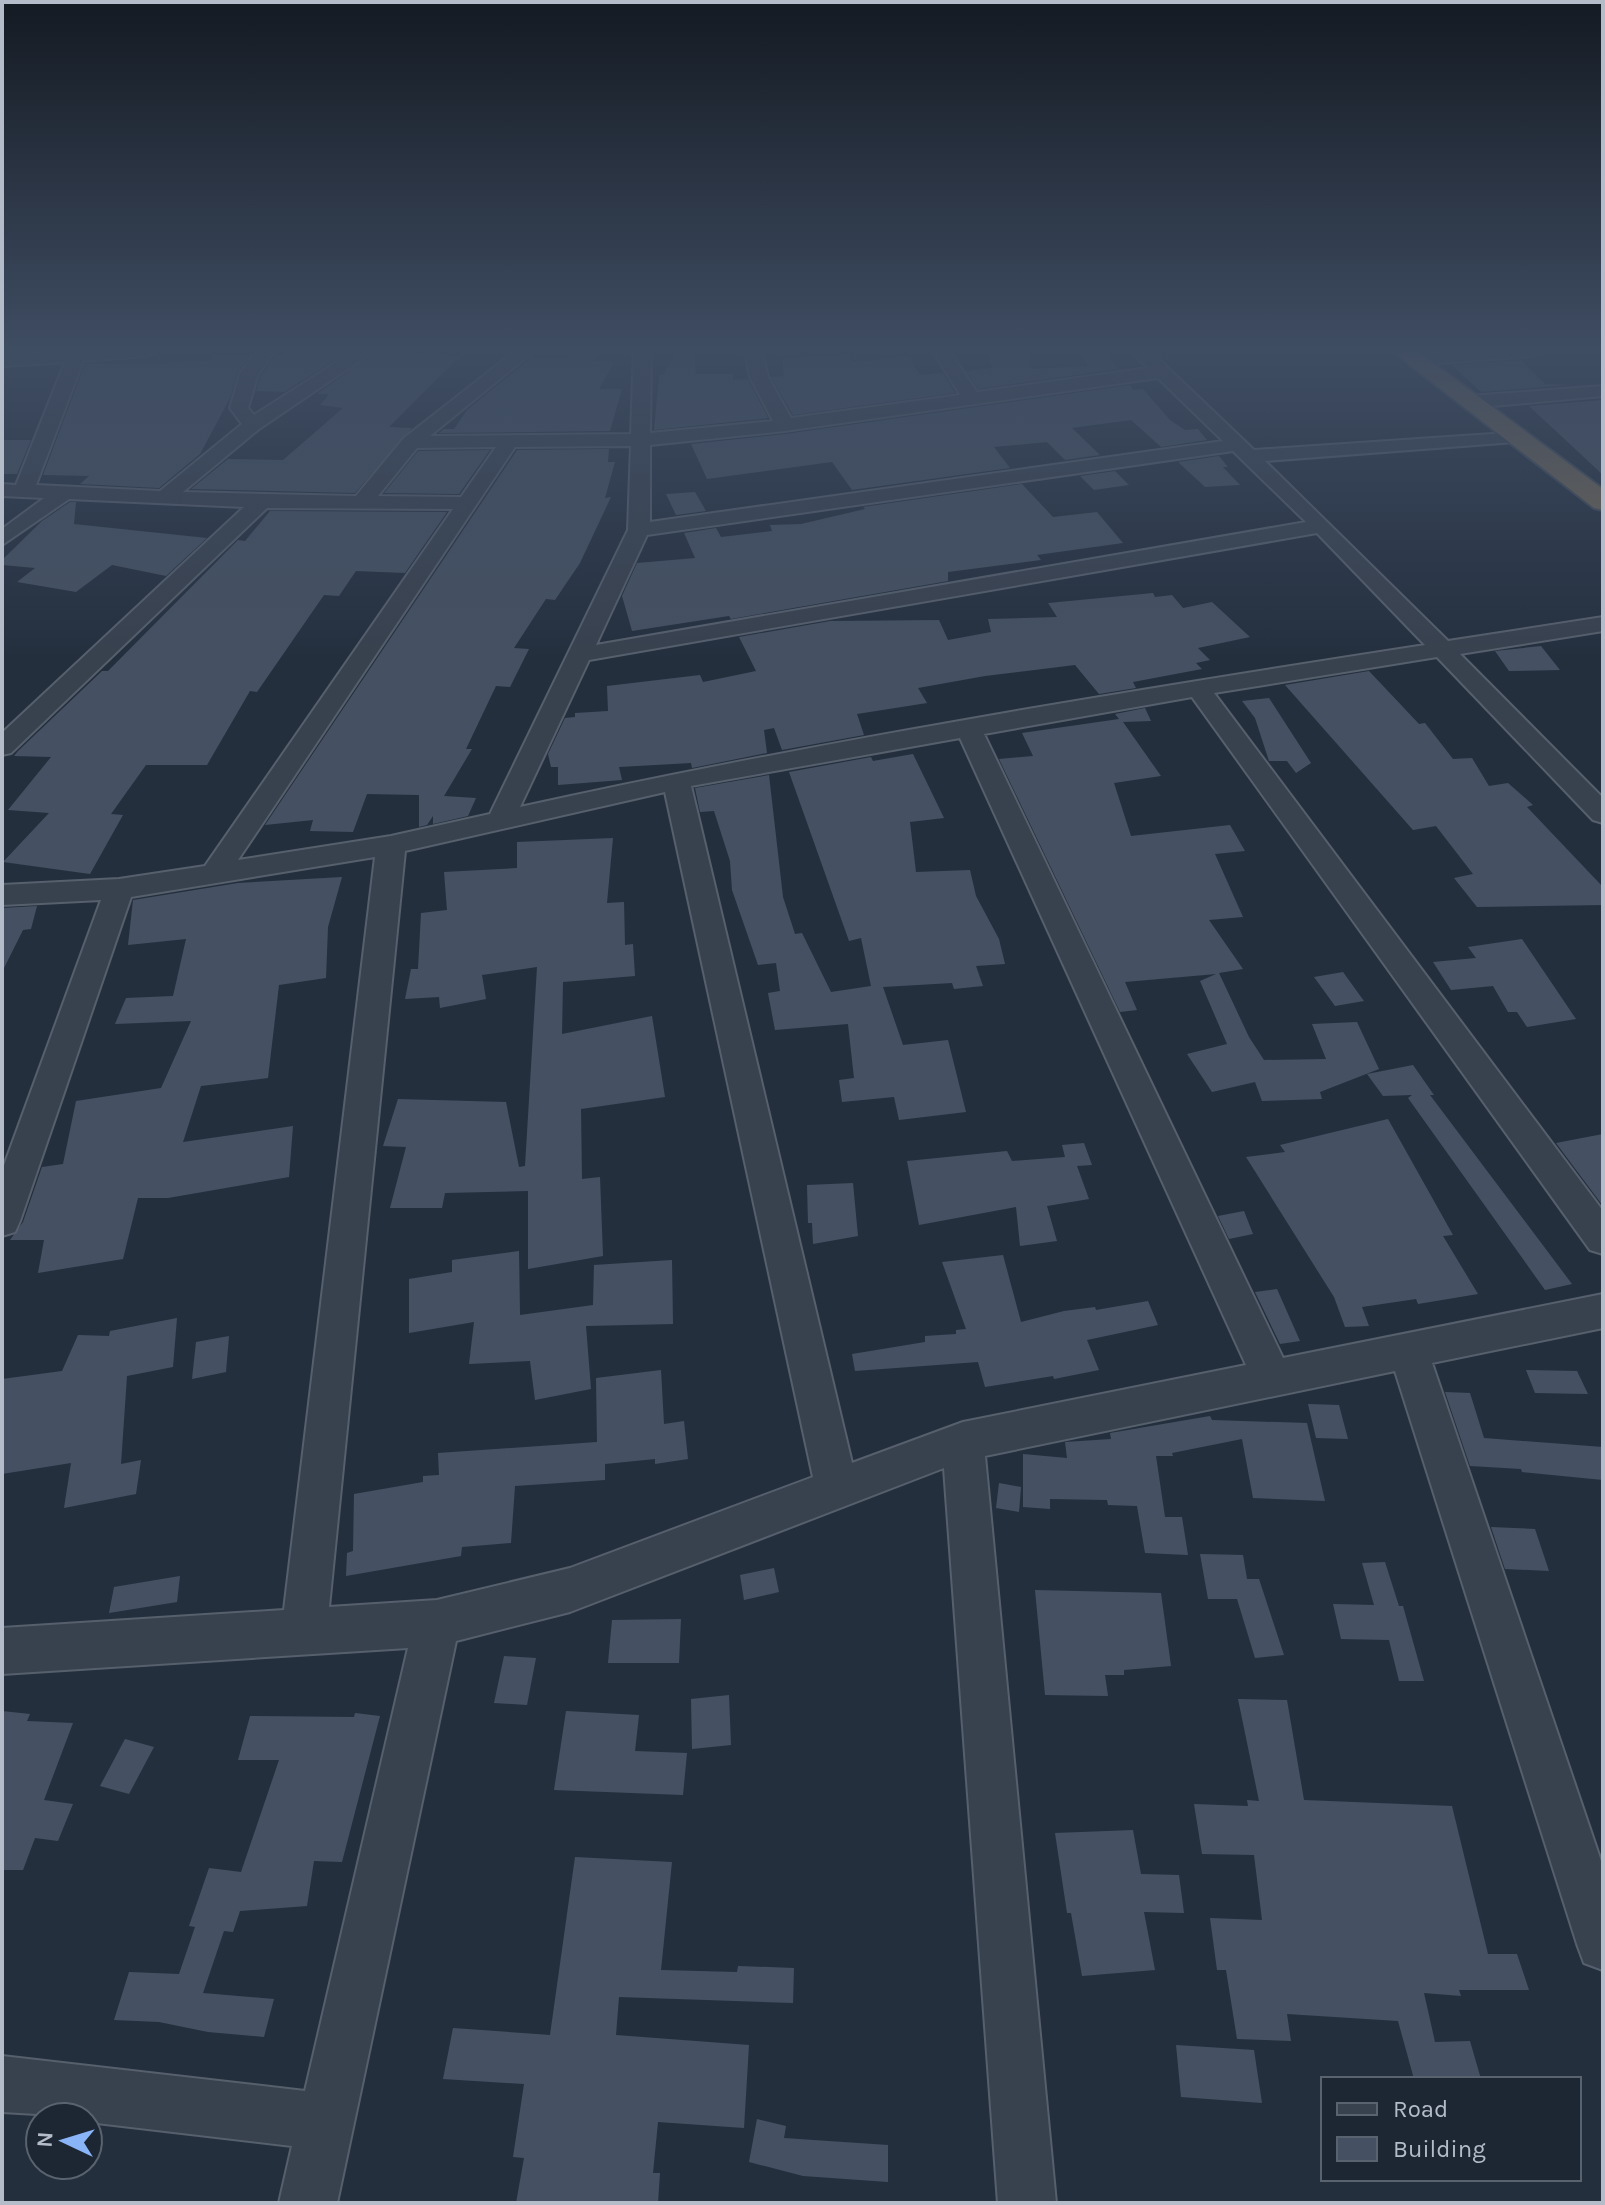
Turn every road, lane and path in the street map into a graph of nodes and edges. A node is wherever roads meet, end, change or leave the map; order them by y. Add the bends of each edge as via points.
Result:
1 (38, 454) edge
2 (217, 454) edge
3 (401, 454) edge
4 (501, 454) edge
5 (640, 454) edge
6 (1212, 454) edge
7 (1245, 454) edge
8 (1540, 454) edge
9 (2, 490) edge
10 (24, 491) junction
11 (63, 494) junction
12 (164, 498) junction
13 (1601, 498) edge
14 (363, 501) junction
15 (262, 502) junction
16 (467, 503) junction
17 (1322, 526) junction
18 (639, 530) junction
19 (2, 539) edge
20 (1603, 624) edge
21 (1442, 648) junction
22 (583, 654) junction
23 (1198, 688) junction
24 (969, 730) junction
25 (2, 747) edge
26 (676, 781) junction
27 (1603, 814) edge
28 (501, 819) junction
29 (391, 845) junction
30 (214, 874) junction
31 (119, 889) junction
32 (2, 895) edge
33 (2, 1221) edge
34 (1603, 1239) edge
35 (1603, 1311) edge
36 (1408, 1351) junction
37 (1272, 1378) junction
38 (963, 1441) junction
39 (837, 1489) junction
40 (437, 1623) junction
41 (304, 1632) junction
42 (2, 1651) edge
43 (1603, 1944) edge
44 (2, 2084) edge
45 (326, 2122) junction
46 (308, 2203) edge
47 (1027, 2203) edge

1 - 10 street
2 - 12 street
3 - 14 street
4 - 16 street
5 - 18 street
6 - 18 street
7 - 17 street
8 - 13 highway
9 - 10 street
10 - 11 street
11 - 12 street
11 - 19 street
12 - 15 street
14 - 15 street
14 - 16 street
15 - 25 street
16 - 30 street
17 - 21 street
17 - 22 street
18 - 22 street
20 - 21 street
21 - 23 street
21 - 27 street
22 - 28 street
23 - 24 street
23 - 34 street
24 - 26 street
24 - 37 street
26 - 28 street
26 - 39 street
28 - 29 street
29 - 30 street
29 - 41 street
30 - 31 street
31 - 32 street
31 - 33 street
35 - 36 street
36 - 37 street
36 - 43 street
37 - 38 street
38 - 39 street
38 - 47 street
39 - 40 street via 570,1590
40 - 41 street
40 - 45 street
41 - 42 street
44 - 45 street
45 - 46 street

